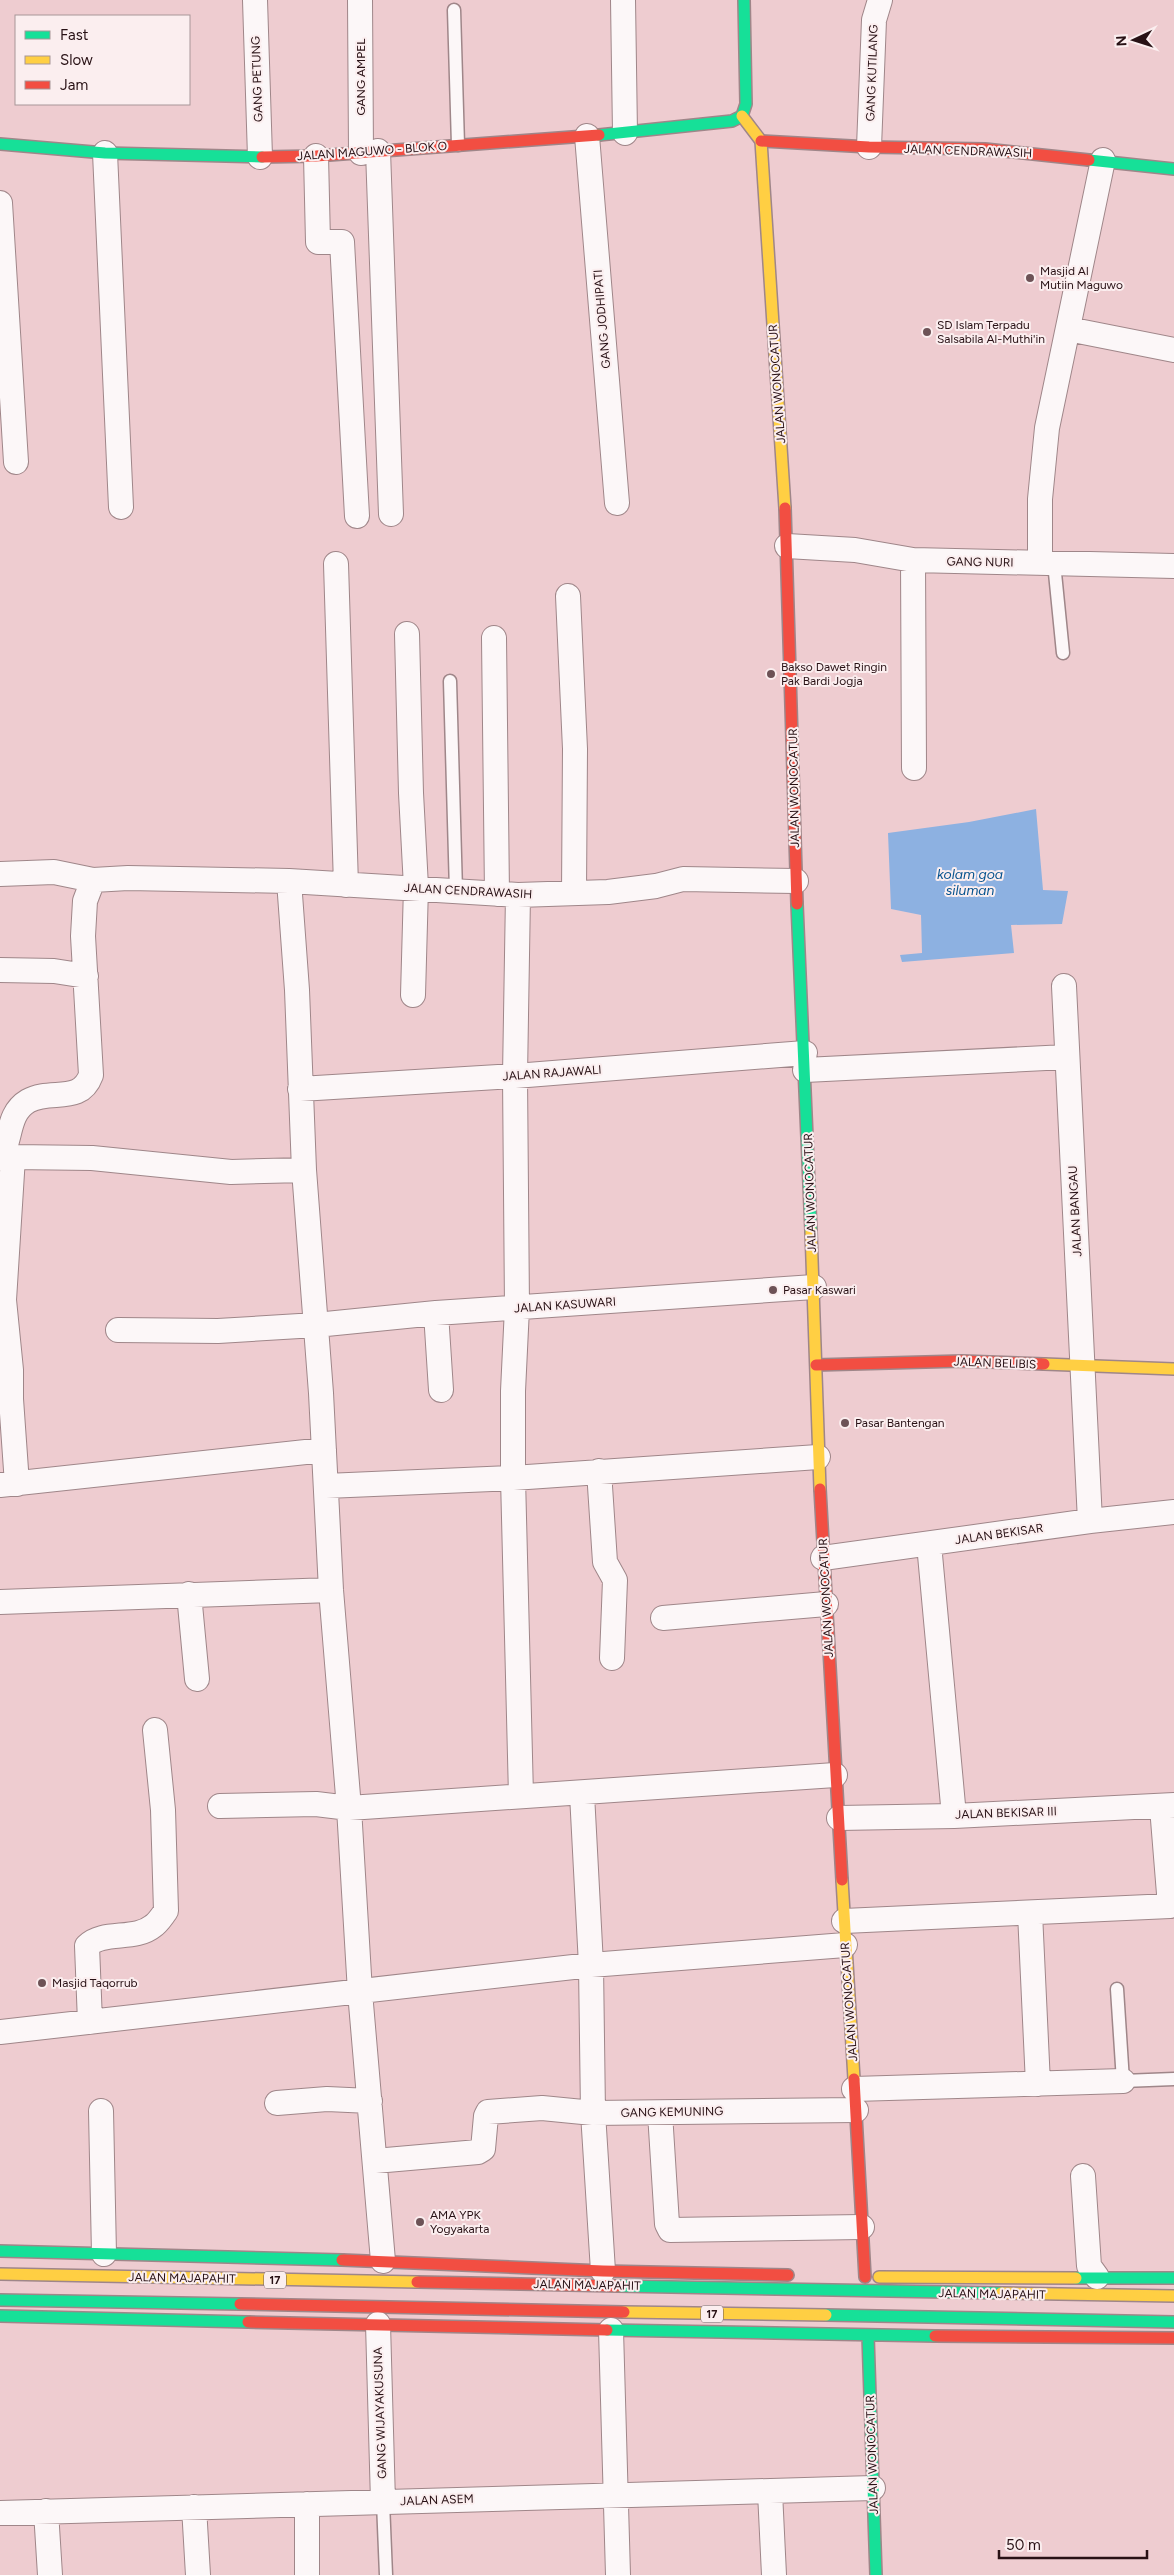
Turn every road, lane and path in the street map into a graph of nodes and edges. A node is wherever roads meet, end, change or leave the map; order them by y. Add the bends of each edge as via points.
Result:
1 (255, 0) edge
2 (360, 0) edge
3 (623, 0) edge
4 (744, 0) edge
5 (880, 0) edge
6 (454, 10) dead end
7 (742, 116) junction
8 (625, 133) junction
9 (587, 136) junction
10 (761, 141) junction
11 (0, 144) edge
12 (458, 145) junction
13 (869, 147) junction
14 (369, 152) junction
15 (105, 153) junction
16 (316, 156) junction
17 (260, 158) junction
18 (1102, 160) junction
19 (1174, 169) edge
20 (0, 203) edge
21 (1068, 330) junction
22 (1174, 350) edge
23 (16, 462) dead end
24 (617, 503) dead end
25 (121, 507) dead end
26 (392, 514) dead end
27 (357, 516) dead end
28 (786, 546) junction
29 (913, 560) junction
30 (1047, 563) junction
31 (336, 564) dead end
32 (1174, 566) edge
33 (568, 596) dead end
34 (407, 634) dead end
35 (494, 638) dead end
36 (1063, 653) dead end
37 (450, 681) dead end
38 (914, 768) dead end
39 (0, 874) edge
40 (93, 880) junction
41 (289, 881) junction
42 (796, 881) junction
43 (346, 885) junction
44 (416, 887) junction
45 (456, 891) junction
46 (574, 894) junction
47 (508, 895) junction
48 (0, 970) edge
49 (86, 976) junction
50 (1064, 986) dead end
51 (413, 994) dead end
52 (1066, 1057) junction
53 (805, 1061) junction
54 (515, 1076) junction
55 (300, 1089) junction
56 (6, 1156) edge
57 (304, 1170) junction
58 (814, 1287) junction
59 (2, 1300) edge
60 (517, 1308) junction
61 (436, 1312) junction
62 (316, 1324) junction
63 (118, 1330) dead end
64 (816, 1365) junction
65 (1084, 1366) junction
66 (1174, 1369) edge
67 (441, 1390) dead end
68 (324, 1450) junction
69 (818, 1457) junction
70 (599, 1471) junction
71 (513, 1478) junction
72 (8, 1485) edge
73 (326, 1486) junction
74 (1174, 1512) edge
75 (1090, 1521) junction
76 (929, 1544) junction
77 (823, 1558) junction
78 (330, 1590) junction
79 (189, 1594) junction
80 (0, 1602) edge
81 (826, 1604) junction
82 (663, 1618) dead end
83 (612, 1658) dead end
84 (197, 1679) dead end
85 (155, 1730) dead end
86 (836, 1775) junction
87 (582, 1794) junction
88 (521, 1796) junction
89 (220, 1806) dead end
90 (1168, 1806) edge
91 (349, 1808) junction
92 (954, 1816) junction
93 (839, 1818) junction
94 (1030, 1913) junction
95 (844, 1921) junction
96 (845, 1945) junction
97 (591, 1965) junction
98 (1117, 1989) dead end
99 (360, 1992) junction
100 (90, 2022) junction
101 (0, 2032) edge
102 (1174, 2079) edge
103 (1123, 2081) junction
104 (1038, 2084) junction
105 (855, 2099) junction
106 (370, 2101) junction
107 (277, 2103) dead end
108 (100, 2111) dead end
109 (593, 2113) junction
110 (660, 2113) junction
111 (375, 2161) junction
112 (1083, 2176) dead end
113 (862, 2228) junction
114 (0, 2252) edge
115 (104, 2254) junction
116 (383, 2261) junction
117 (409, 2262) junction
118 (603, 2271) junction
119 (0, 2274) edge
120 (797, 2275) dead end
121 (1097, 2277) junction
122 (1174, 2278) edge
123 (410, 2281) junction
124 (1174, 2296) edge
125 (0, 2300) edge
126 (0, 2316) edge
127 (1174, 2322) edge
128 (378, 2324) junction
129 (611, 2330) junction
130 (868, 2336) junction
131 (1174, 2338) edge
132 (873, 2488) junction
133 (770, 2492) junction
134 (614, 2496) junction
135 (382, 2502) junction
136 (307, 2504) junction
137 (194, 2507) junction
138 (46, 2511) junction
139 (0, 2513) edge
140 (50, 2575) edge
141 (198, 2575) edge
142 (307, 2575) edge
143 (386, 2575) edge
144 (618, 2575) edge
145 (774, 2575) edge
146 (876, 2575) edge

1 - 17 street, GANG PETUNG
2 - 14 street, GANG AMPEL
3 - 8 street
4 - 7 main road via 746,104
5 - 13 street, GANG KUTILANG via 874,20
6 - 12 lane
7 - 8 main road, JALAN MAGUWO - BLOK O via 732,121
7 - 10 main road
8 - 9 main road, JALAN MAGUWO - BLOK O
9 - 12 main road, JALAN MAGUWO - BLOK O
9 - 24 street, GANG JODHIPATI
10 - 13 main road, JALAN CENDRAWASIH
10 - 28 main road, JALAN WONOCATUR
11 - 15 main road, JALAN MAGUWO - BLOK O
12 - 14 main road, JALAN MAGUWO - BLOK O
13 - 18 main road, JALAN CENDRAWASIH via 985,149
14 - 16 main road, JALAN MAGUWO - BLOK O
14 - 26 street, GANG AMPEL
15 - 17 main road, JALAN MAGUWO - BLOK O
15 - 25 street
16 - 17 main road, JALAN MAGUWO - BLOK O
16 - 27 street via 318,242 342,242
18 - 19 main road, JALAN CENDRAWASIH
18 - 21 street
20 - 23 street
21 - 22 street
21 - 30 street via 1047,428 1040,499
28 - 29 street, GANG NURI via 854,550
28 - 42 main road, JALAN WONOCATUR
29 - 30 street, GANG NURI
29 - 38 street
30 - 32 street, GANG NURI
30 - 36 lane
31 - 43 street
33 - 46 street via 574,750
34 - 44 street
35 - 47 street
37 - 45 lane
39 - 40 street, JALAN CENDRAWASIH via 54,872
40 - 41 street, JALAN CENDRAWASIH
40 - 49 street via 84,917
41 - 43 street, JALAN CENDRAWASIH
41 - 55 street
42 - 46 street, JALAN CENDRAWASIH via 684,879 656,886
42 - 53 main road, JALAN WONOCATUR
43 - 44 street, JALAN CENDRAWASIH
44 - 45 street, JALAN CENDRAWASIH
44 - 51 street
45 - 47 street, JALAN CENDRAWASIH
46 - 47 street, JALAN CENDRAWASIH
47 - 54 street
48 - 49 street via 54,971
49 - 56 street via 91,1075 87,1085 81,1091 43,1096 27,1102 8,1128
50 - 52 street, JALAN BANGAU
52 - 53 street
52 - 65 street, JALAN BANGAU
53 - 54 street, JALAN RAJAWALI
53 - 58 main road, JALAN WONOCATUR
54 - 55 street, JALAN RAJAWALI
54 - 60 street
55 - 57 street
56 - 57 street via 92,1158 231,1172
56 - 59 street
57 - 62 street
58 - 60 street, JALAN KASUWARI
58 - 64 main road, JALAN WONOCATUR
59 - 72 street via 11,1370
60 - 61 street, JALAN KASUWARI
60 - 71 street
61 - 62 street, JALAN KASUWARI
61 - 67 street
62 - 63 street, JALAN KASUWARI via 218,1331
62 - 68 street
64 - 65 main road, JALAN BELIBIS via 962,1361
64 - 69 main road, JALAN WONOCATUR
65 - 66 main road, JALAN BELIBIS
65 - 75 street, JALAN BANGAU
68 - 72 street
68 - 73 street
69 - 70 street
69 - 77 main road, JALAN WONOCATUR
70 - 71 street
70 - 83 street via 605,1562 615,1580
71 - 73 street
71 - 88 street
73 - 78 street
74 - 75 street, JALAN BEKISAR
75 - 76 street, JALAN BEKISAR
76 - 77 street, JALAN BEKISAR
76 - 92 street
77 - 81 main road, JALAN WONOCATUR
78 - 79 street
78 - 91 street
79 - 80 street
79 - 84 street
81 - 82 street
81 - 86 main road, JALAN WONOCATUR
85 - 100 street via 163,1810 166,1911 153,1926 143,1931 99,1939 87,1946
86 - 87 street
86 - 93 main road, JALAN WONOCATUR
87 - 88 street
87 - 97 street
88 - 91 street
89 - 91 street via 316,1804
90 - 92 street, JALAN BEKISAR III
90 - 94 street via 1170,1906
91 - 99 street
92 - 93 street, JALAN BEKISAR III
93 - 95 main road, JALAN WONOCATUR
94 - 95 street
94 - 104 street
95 - 96 main road, JALAN WONOCATUR
96 - 97 street
96 - 105 main road, JALAN WONOCATUR
97 - 99 street
97 - 109 street
98 - 103 lane
99 - 100 street
99 - 106 street
100 - 101 street
102 - 103 lane
103 - 104 street, GANG KEMUNING
104 - 105 street, GANG KEMUNING
105 - 110 street, GANG KEMUNING
105 - 113 main road, JALAN WONOCATUR
106 - 107 street via 327,2099
106 - 111 street
108 - 115 street
109 - 110 street, GANG KEMUNING
109 - 111 street, GANG KEMUNING via 542,2108 488,2112 483,2149 478,2152
109 - 118 street
110 - 113 street via 670,2230
111 - 116 street
112 - 121 street via 1090,2266
113 - 121 main road, JALAN WONOCATUR via 860,2277
114 - 115 main road
115 - 116 main road
116 - 117 main road
117 - 118 main road
117 - 123 main road
118 - 120 main road
119 - 123 main road, JALAN MAJAPAHIT / 17
121 - 122 main road
123 - 124 main road, JALAN MAJAPAHIT / 17
125 - 127 main road, JALAN MAJAPAHIT / 17
126 - 128 main road
128 - 129 main road
128 - 135 street, GANG WIJAYAKUSUNA
129 - 130 main road
129 - 134 street
130 - 131 main road
130 - 132 main road, JALAN WONOCATUR
132 - 133 street, JALAN ASEM
132 - 146 main road, JALAN WONOCATUR
133 - 134 street, JALAN ASEM
133 - 145 street
134 - 135 street, JALAN ASEM
134 - 144 street
135 - 136 street, JALAN ASEM
135 - 143 lane
136 - 137 street, JALAN ASEM
136 - 142 street
137 - 138 street, JALAN ASEM
137 - 141 street
138 - 139 street, JALAN ASEM
138 - 140 street

